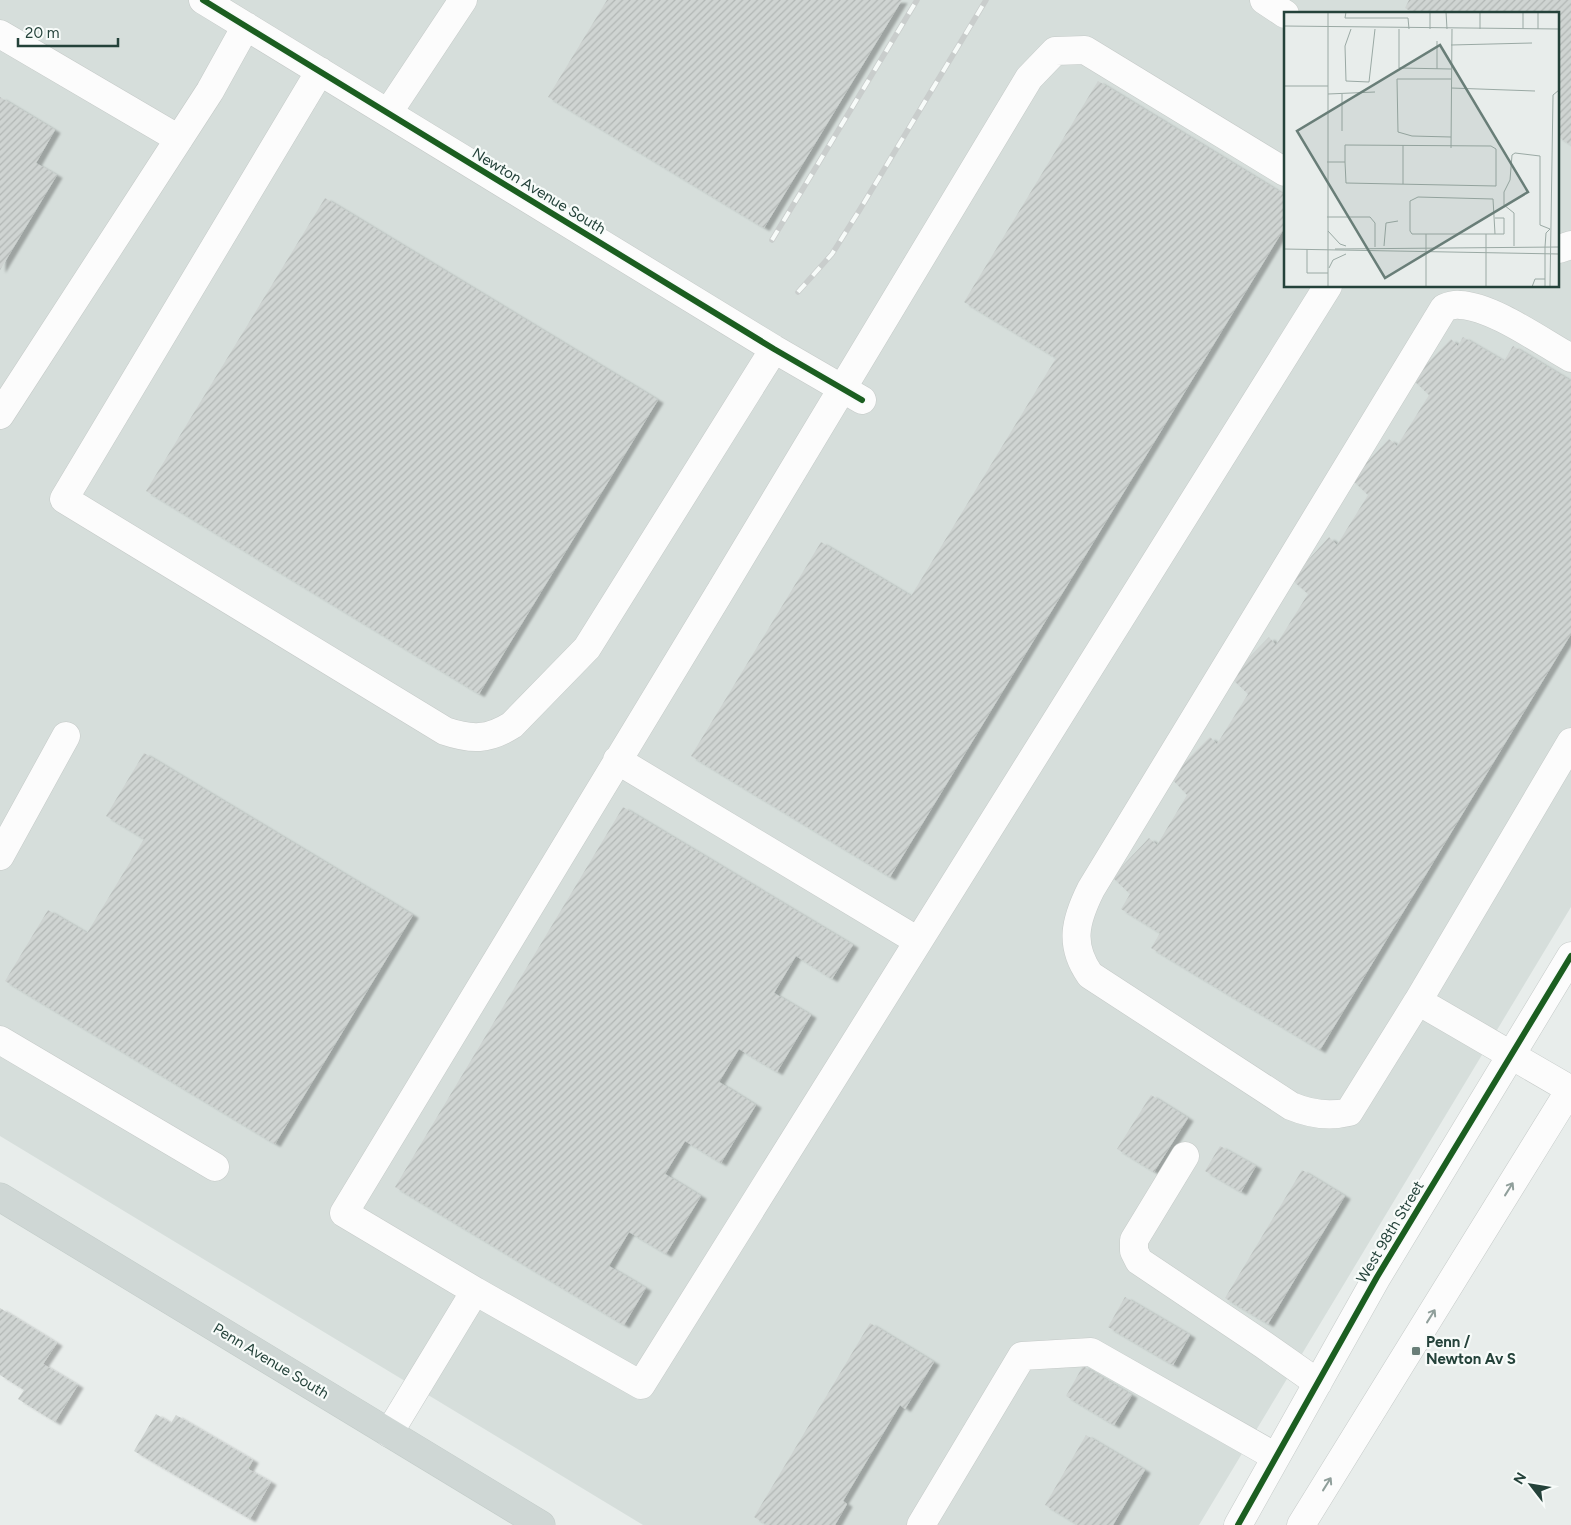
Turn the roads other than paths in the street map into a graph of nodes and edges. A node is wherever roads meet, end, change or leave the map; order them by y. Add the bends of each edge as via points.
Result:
1 (203, 0) edge
2 (463, 0) edge
3 (1264, 0) edge
4 (1284, 13) edge
5 (246, 26) junction
6 (0, 34) edge
7 (320, 71) junction
8 (388, 114) junction
9 (179, 139) junction
10 (1284, 171) edge
11 (1571, 245) edge
12 (1558, 248) edge
13 (1327, 288) edge
14 (774, 349) junction
15 (1571, 358) edge
16 (853, 395) junction
17 (0, 415) edge
18 (66, 736) dead end
19 (1571, 742) edge
20 (617, 760) junction
21 (0, 856) edge
22 (918, 941) junction
23 (1571, 956) edge
24 (1418, 1001) junction
25 (0, 1040) edge
26 (1511, 1055) junction
27 (1571, 1089) edge
28 (1185, 1156) dead end
29 (215, 1167) dead end
30 (0, 1197) edge
31 (475, 1291) junction
32 (1318, 1383) junction
33 (389, 1433) junction
34 (1276, 1457) junction
35 (541, 1525) edge
36 (921, 1525) edge
37 (1238, 1525) edge
38 (1301, 1525) edge

1 - 5 street, Newton Avenue South
2 - 8 street
3 - 4 street
5 - 7 street, Newton Avenue South
5 - 9 street
6 - 9 street
7 - 8 street, Newton Avenue South
7 - 14 street via 64,499 72,504 445,731 482,738 512,724 587,648
8 - 14 street, Newton Avenue South
9 - 17 street
10 - 16 street via 1085,50 1056,51 1029,78
11 - 12 street
13 - 22 street
14 - 16 street, Newton Avenue South
15 - 24 street via 1493,313 1457,304 1444,308 1080,910 1077,949 1090,976 1302,1110 1336,1116 1349,1112
16 - 20 street
18 - 21 street
19 - 24 street
20 - 22 street
20 - 31 street via 344,1213
22 - 31 street via 641,1385
23 - 26 street, West 98th Street
24 - 26 street
25 - 29 street
26 - 27 street
26 - 32 street, West 98th Street via 1377,1277
38 -> 27 street
28 - 32 street via 1134,1240 1134,1251 1139,1261
30 - 33 main road, Penn Avenue South
31 - 33 street
32 - 34 street, West 98th Street
33 - 35 main road, Penn Avenue South
34 - 36 street via 1091,1352 1022,1356
34 - 37 street, West 98th Street

